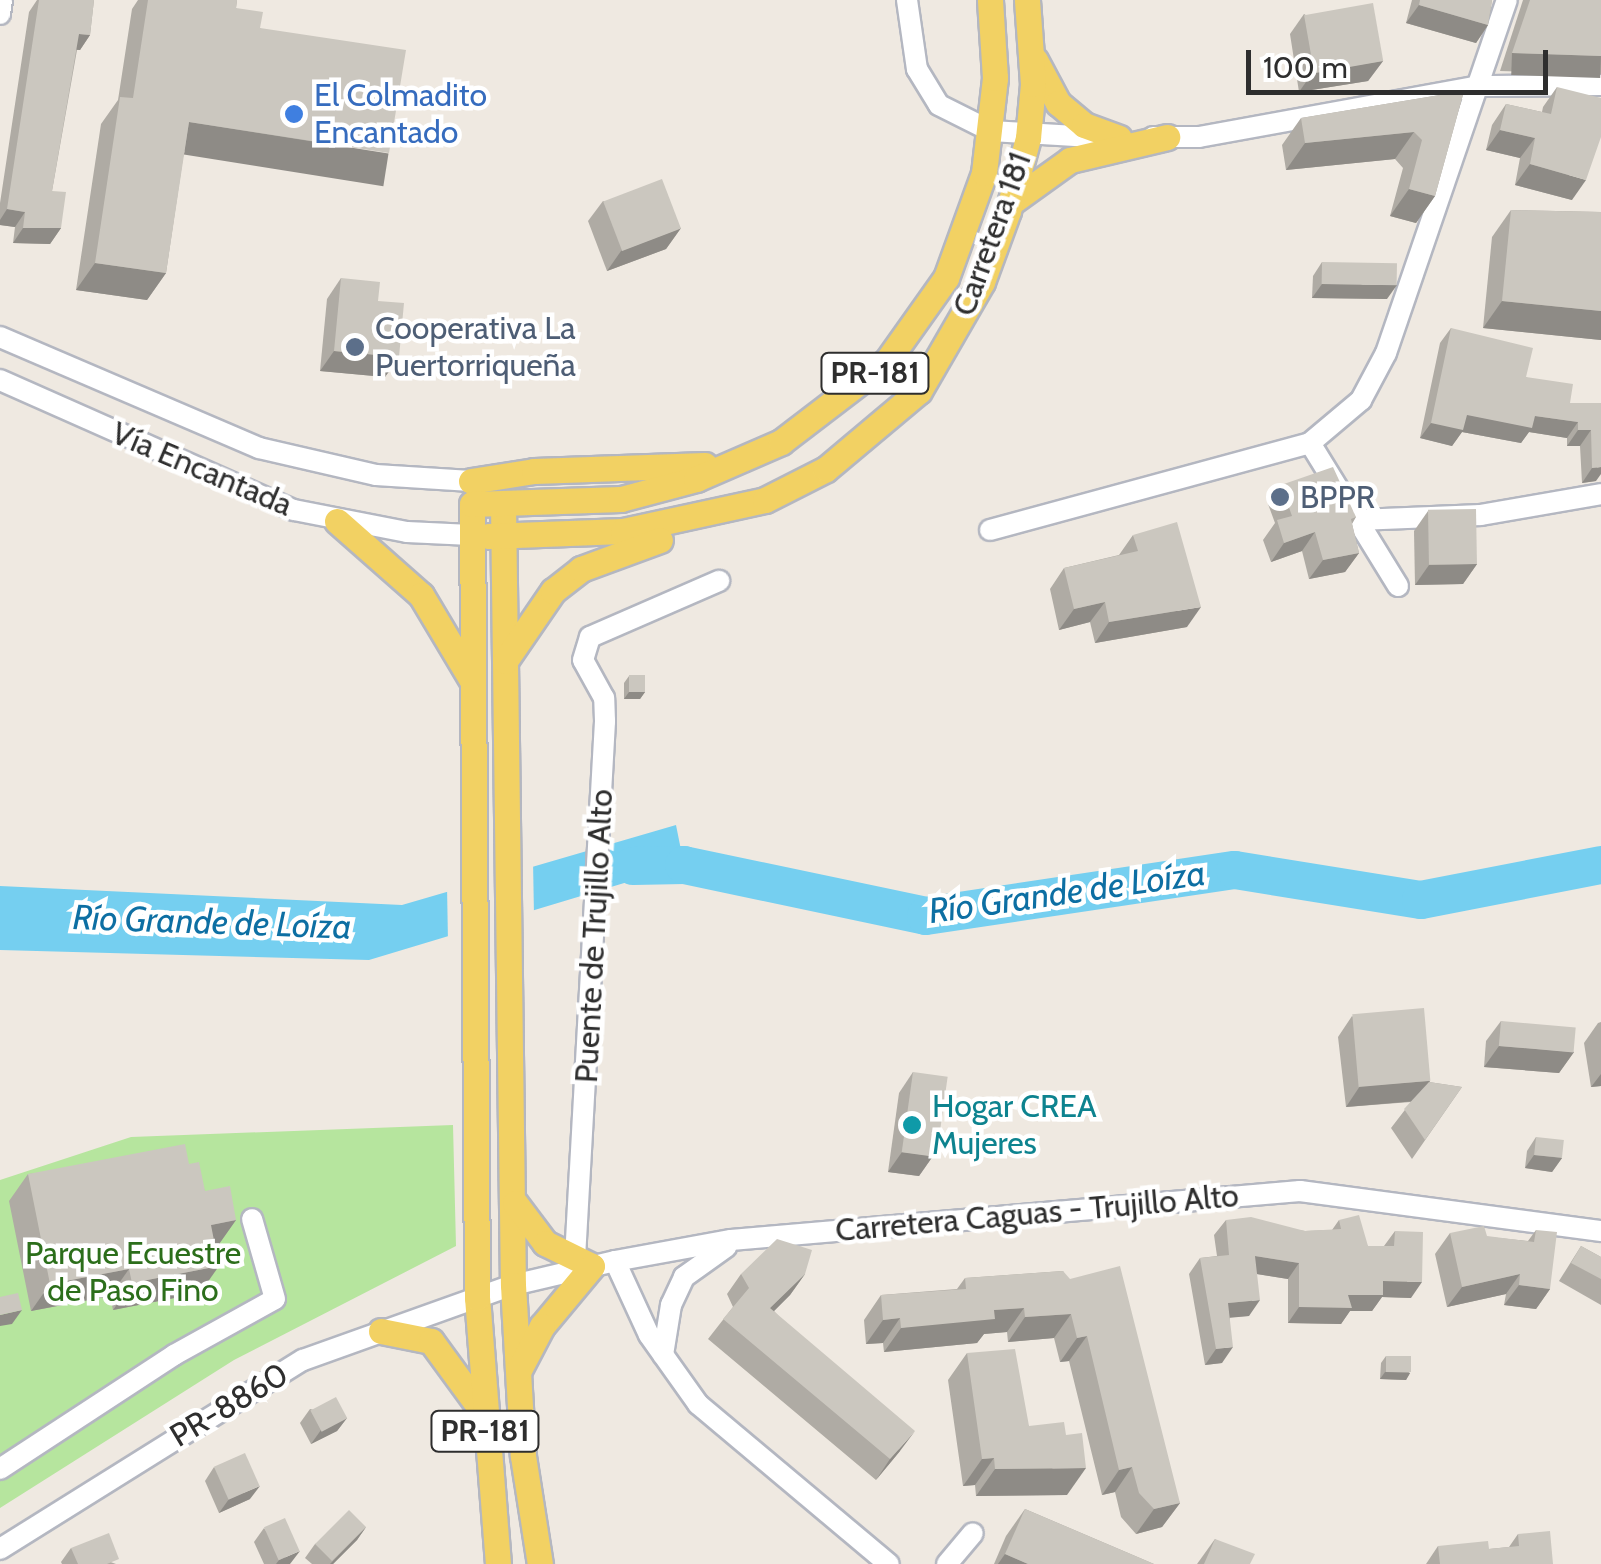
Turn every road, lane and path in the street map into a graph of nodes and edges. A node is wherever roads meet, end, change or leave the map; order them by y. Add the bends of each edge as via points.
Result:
1 (2, 0) edge
2 (906, 0) edge
3 (990, 0) edge
4 (1027, 0) edge
5 (1507, 0) edge
6 (0, 14) edge
7 (1032, 51) junction
8 (1601, 85) edge
9 (1480, 86) junction
10 (991, 131) junction
11 (1167, 137) junction
12 (1028, 138) junction
13 (1119, 138) junction
14 (1010, 203) junction
15 (0, 338) edge
16 (0, 380) edge
17 (1310, 443) junction
18 (742, 462) junction
19 (472, 492) junction
20 (1601, 494) edge
21 (765, 500) junction
22 (503, 504) junction
23 (1358, 520) junction
24 (338, 522) junction
25 (990, 530) dead end
26 (472, 535) junction
27 (502, 536) junction
28 (719, 581) dead end
29 (1398, 586) dead end
30 (503, 665) junction
31 (472, 689) junction
32 (515, 1203) junction
33 (252, 1219) dead end
34 (1601, 1231) edge
35 (744, 1239) junction
36 (594, 1262) junction
37 (513, 1285) junction
38 (477, 1298) junction
39 (381, 1331) junction
40 (663, 1355) junction
41 (518, 1372) junction
42 (484, 1414) junction
43 (0, 1469) edge
44 (973, 1533) dead end
45 (0, 1549) edge
46 (498, 1564) edge
47 (540, 1564) edge
48 (889, 1564) edge
49 (946, 1564) edge

1 - 6 street
2 - 10 street via 923,86 939,105
3 - 10 main road, Carretera 181 / PR-181
4 - 7 main road, Carretera 181 / PR-181
5 - 9 street
7 - 12 main road, Carretera 181 / PR-181
7 - 13 main road via 1058,103 1084,125
8 - 9 street
9 - 11 street
9 - 17 street via 1386,353 1361,400
10 - 12 street
10 - 18 main road, Carretera 181 / PR-181 via 958,254 904,344 822,417
11 - 13 street
11 - 14 main road via 1070,160
12 - 13 street
12 - 14 main road, Carretera 181 / PR-181
14 - 21 main road, Carretera 181 / PR-181 via 982,282 919,391 826,468
15 - 19 street, Vía Encantada via 259,448
16 - 24 street, Vía Encantada via 256,497
17 - 23 street
17 - 25 street
18 - 19 main road via 534,471
18 - 22 main road, Carretera 181 / PR-181 via 621,499
19 - 22 main road, Carretera 181 / PR-181
19 - 26 main road, PR-181
20 - 23 street via 1481,515
21 - 27 main road, Carretera 181 / PR-181 via 624,531
21 - 30 main road via 714,525 630,547 582,569 532,614
22 - 27 main road, PR-181
23 - 29 street
24 - 26 street, Vía Encantada
24 - 31 main road via 413,586
26 - 27 main road, Carretera 181 / PR-181
26 - 31 main road, PR-181
27 - 30 main road, PR-181
28 - 36 street, Puente de Trujillo Alto via 590,637 583,660 604,698 586,1104
30 - 32 main road, PR-181
31 - 38 main road, PR-181
32 - 36 main road via 528,1228
32 - 37 main road, PR-181
33 - 43 street via 275,1298
34 - 35 street, Carretera Caguas - Trujillo Alto via 1300,1191
35 - 36 street, Carretera Caguas - Trujillo Alto
35 - 40 street via 684,1277 671,1305
36 - 37 street, Carretera Caguas - Trujillo Alto
36 - 40 street
36 - 41 main road via 542,1326
37 - 38 street, Carretera Caguas - Trujillo Alto
37 - 41 main road, PR-181
38 - 39 street, PR-8860 / PR-8860
38 - 42 main road, PR-181
39 - 42 main road via 431,1341
39 - 45 street, PR-8860 / PR-8860 via 303,1360
40 - 48 street via 698,1404
41 - 47 main road, PR-181
42 - 46 main road, PR-181
44 - 49 street

